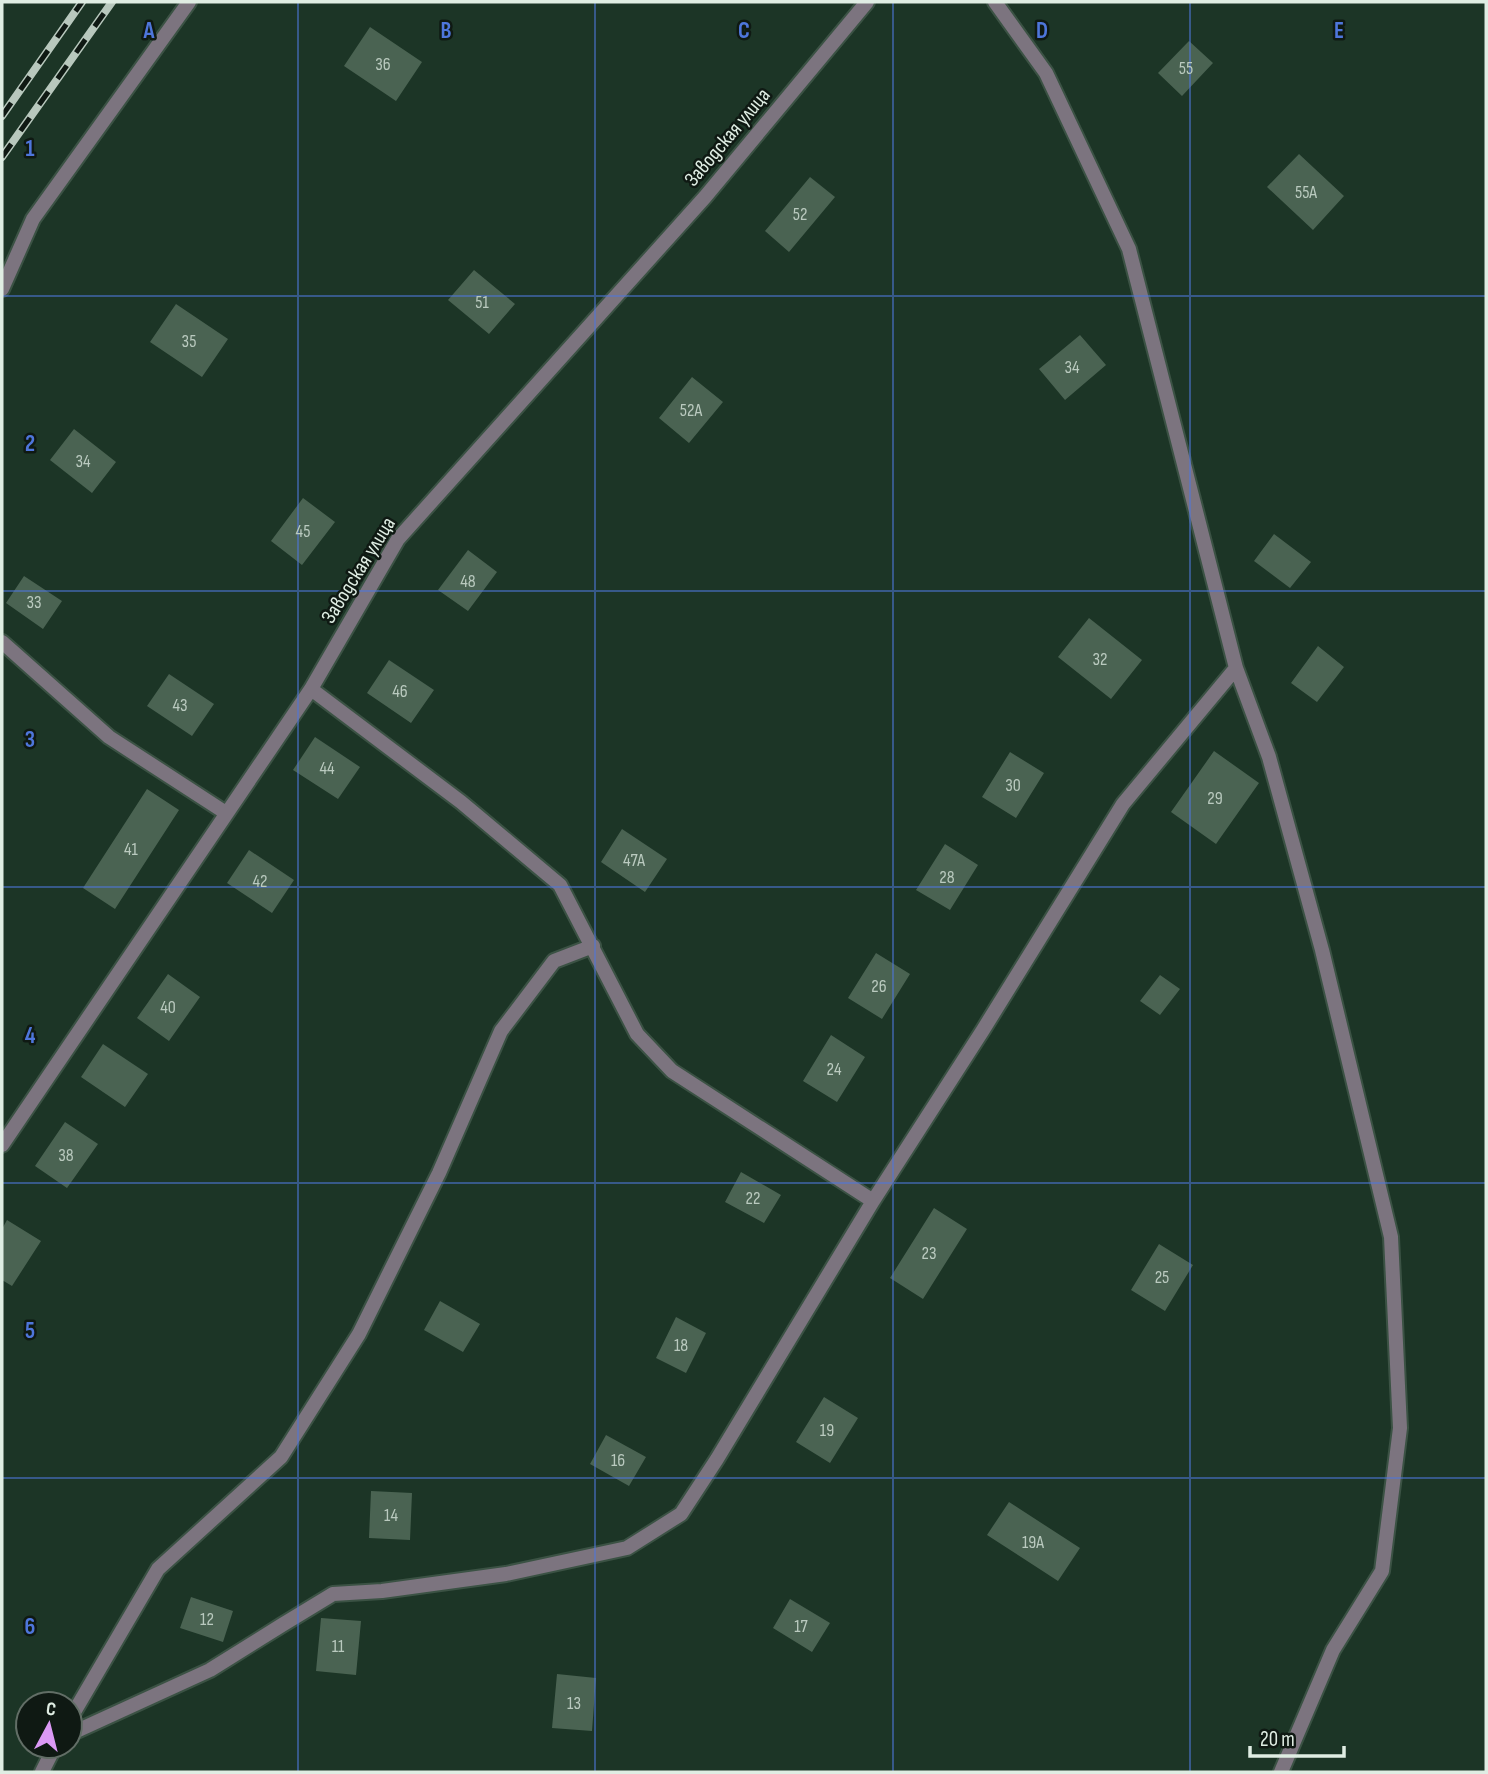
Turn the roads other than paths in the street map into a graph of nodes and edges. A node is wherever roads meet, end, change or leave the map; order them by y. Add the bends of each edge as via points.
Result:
1 (189, 2) edge
2 (867, 2) edge
3 (995, 2) edge
4 (2, 289) edge
5 (2, 642) edge
6 (1236, 668) junction
7 (311, 689) junction
8 (226, 813) junction
9 (593, 946) junction
10 (2, 1145) edge
11 (873, 1201) junction
12 (84, 1695) edge
13 (84, 1728) edge
14 (1281, 1772) edge

1 - 4 street via 33,219
2 - 7 street, Заводская улица via 705,197 398,539
3 - 6 street via 1046,74 1129,249
5 - 8 street via 109,737
6 - 11 street via 1123,804
6 - 14 street via 1269,757 1311,911 1391,1237 1400,1428 1382,1571 1333,1650
7 - 8 street, Заводская улица
7 - 9 street via 461,802 560,885
8 - 10 street, Заводская улица
9 - 11 street via 636,1034 672,1071
9 - 12 street via 554,961 501,1031 439,1173 352,1345 281,1457 158,1569
11 - 13 street via 681,1514 626,1548 506,1574 334,1594 210,1670

